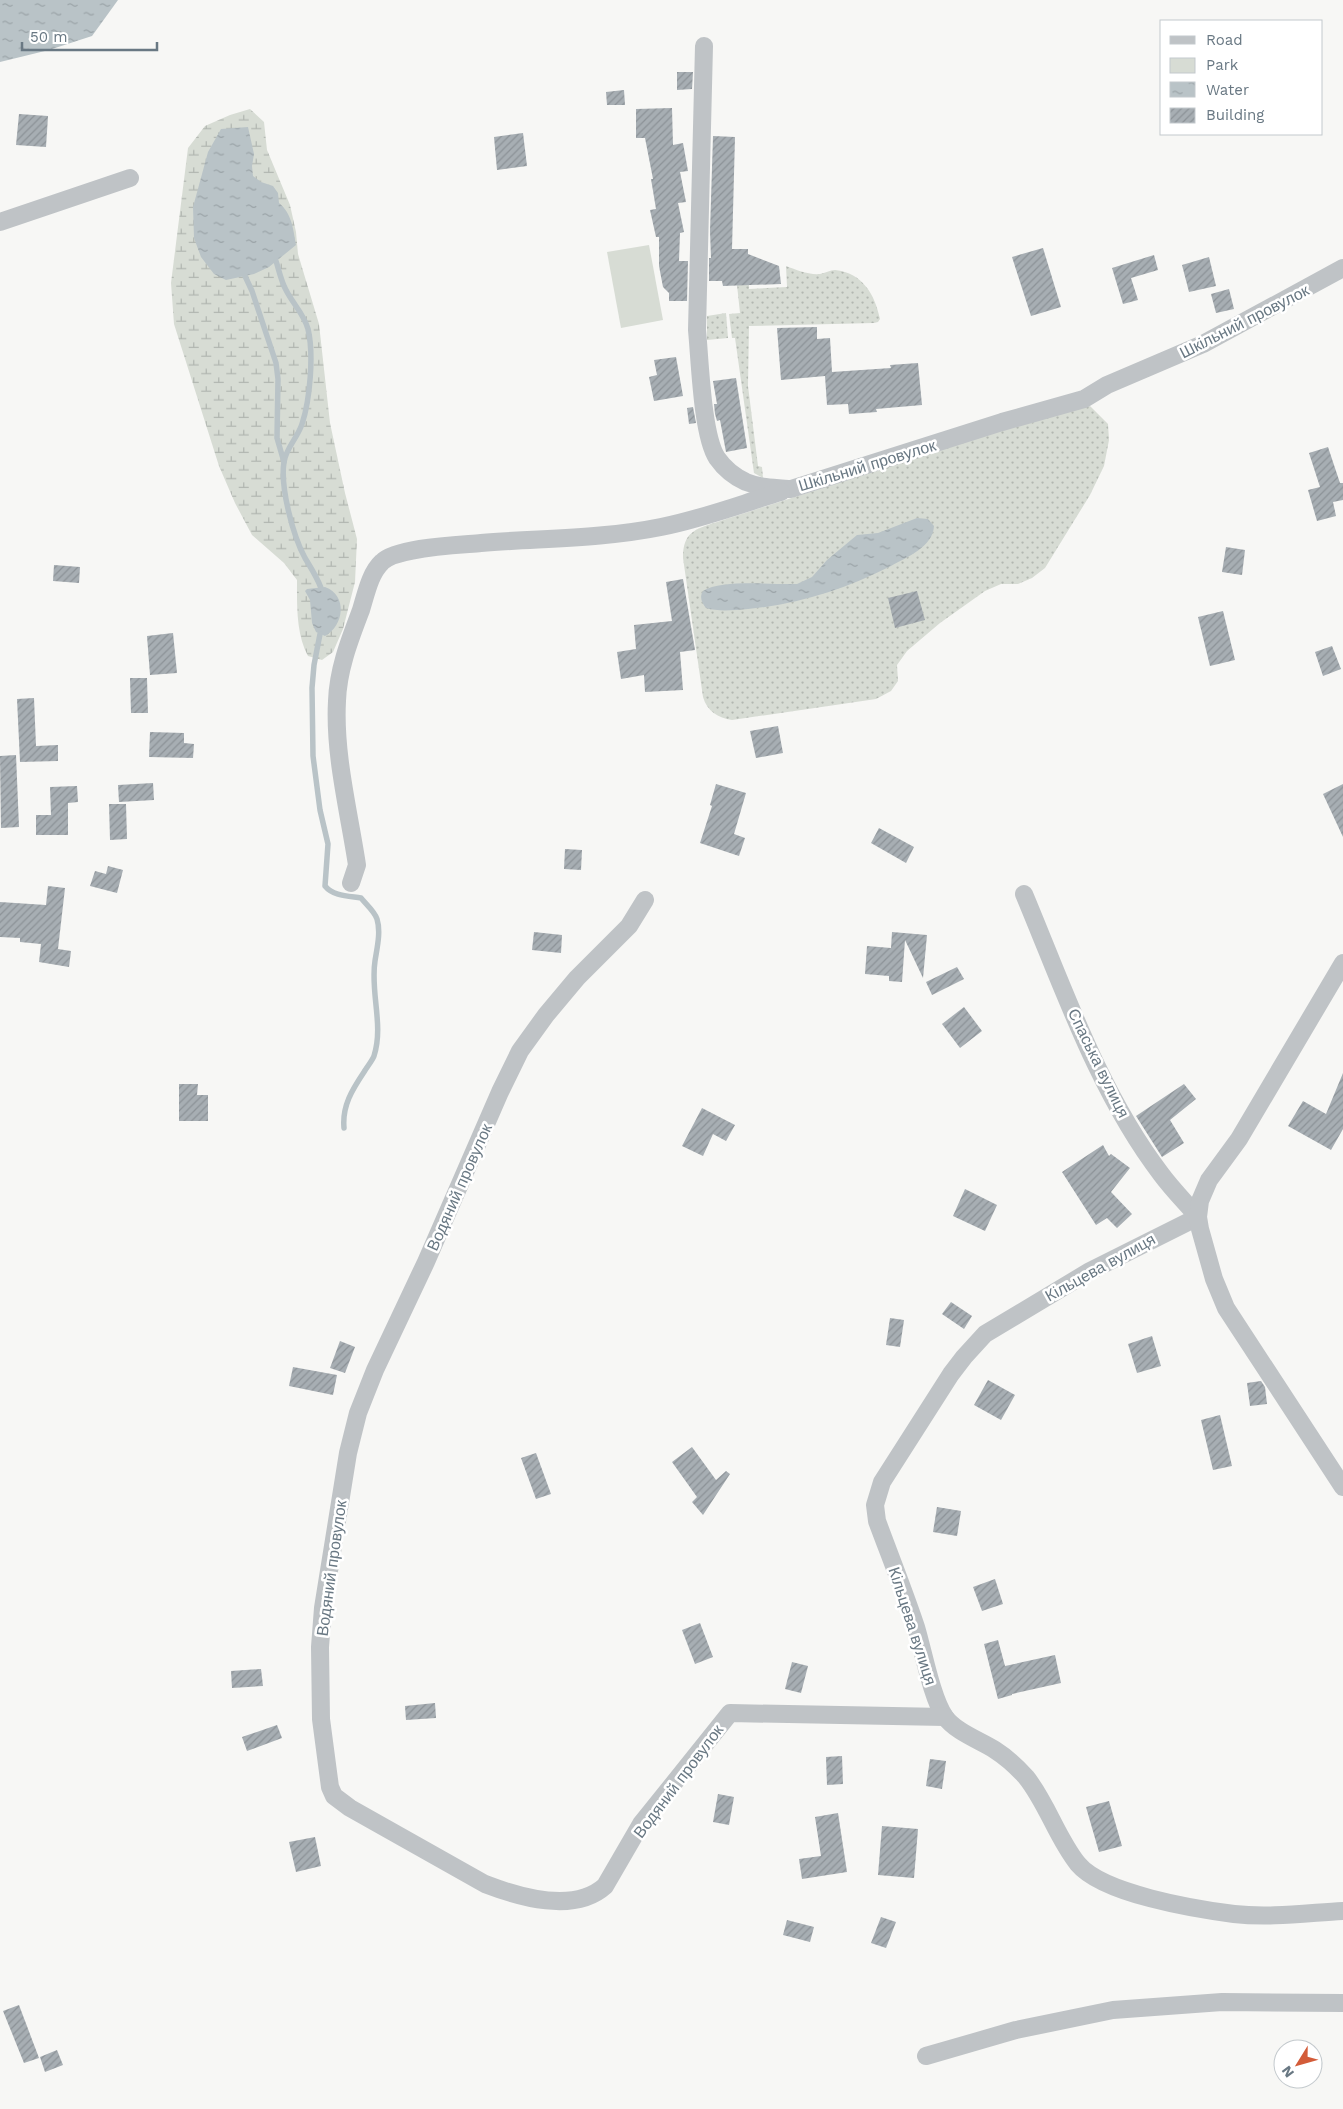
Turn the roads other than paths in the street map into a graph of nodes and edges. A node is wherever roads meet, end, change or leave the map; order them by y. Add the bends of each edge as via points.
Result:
1 (704, 46) dead end
2 (130, 178) dead end
3 (0, 222) edge
4 (1343, 268) edge
5 (791, 489) junction
6 (350, 882) dead end
7 (1024, 894) dead end
8 (645, 900) dead end
9 (1343, 963) edge
10 (1198, 1217) junction
11 (1343, 1487) edge
12 (945, 1717) junction
13 (1343, 1911) edge
14 (1343, 2003) edge
15 (926, 2056) dead end

1 - 5 street, Шкільний провулок via 697,330 710,441 716,457 729,472 744,481 762,487
2 - 3 street
4 - 5 street, Шкільний провулок via 1203,344 1106,385 1084,399
5 - 6 street via 662,527 552,540 435,547 383,561 374,573 353,629 343,662 337,700 340,752 357,865
7 - 10 street, Спаська вулиця via 1091,1053 1121,1112 1160,1174
8 - 12 street, Водяний провулок via 628,926 577,978 520,1050 358,1414 348,1453 323,1608 320,1703 330,1787 334,1796 350,1808 485,1884 540,1899 573,1900 599,1892 606,1886 642,1824 730,1713
9 - 10 street, Спаська вулиця via 1239,1139 1209,1180 1200,1201
10 - 11 street, Спаська вулиця via 1214,1278 1226,1308
10 - 12 street, Кільцева вулиця via 1090,1271 985,1334 951,1374 882,1482 875,1505 878,1521
12 - 13 street, Кільцева вулиця via 997,1751 1019,1770 1034,1788 1078,1864 1102,1883 1157,1900 1234,1914
14 - 15 street via 1222,2002 1114,2010 1016,2030

